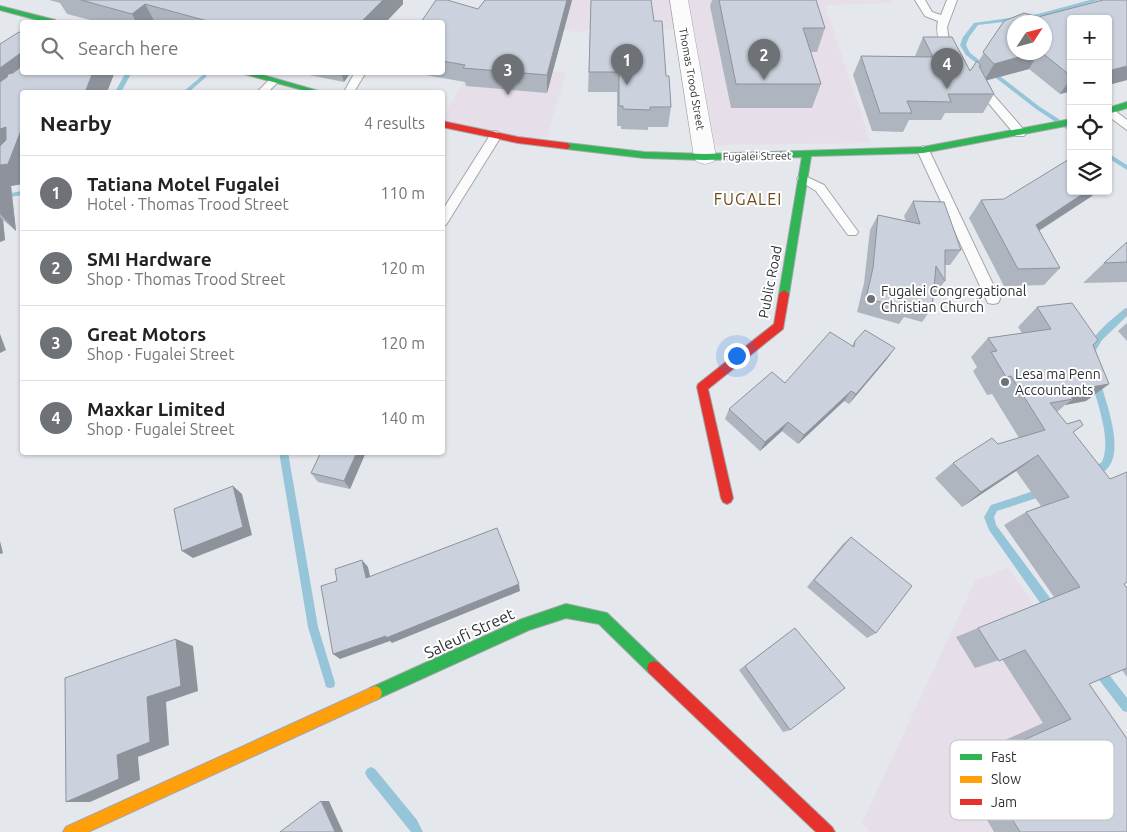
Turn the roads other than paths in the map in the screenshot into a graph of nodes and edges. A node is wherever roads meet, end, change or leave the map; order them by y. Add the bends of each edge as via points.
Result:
1 (679, 0) edge
2 (920, 0) edge
3 (952, 0) edge
4 (0, 8) edge
5 (943, 19) junction
6 (45, 20) edge
7 (956, 59) edge
8 (969, 74) edge
9 (254, 75) edge
10 (359, 75) edge
11 (268, 78) edge
12 (263, 90) edge
13 (311, 90) edge
14 (350, 90) edge
15 (1127, 105) edge
16 (1112, 110) edge
17 (1112, 114) edge
18 (1067, 123) edge
19 (445, 125) edge
20 (1127, 126) edge
21 (1020, 133) junction
22 (496, 135) junction
23 (923, 150) junction
24 (807, 155) junction
25 (706, 157) junction
26 (803, 179) junction
27 (445, 217) edge
28 (852, 232) dead end
29 (993, 298) dead end
30 (727, 498) dead end
31 (71, 832) edge
32 (827, 832) edge

1 - 25 street, Thomas Trood Street
2 - 5 lane via 928,14
3 - 5 lane via 952,6
4 - 6 main road
5 - 7 lane via 944,44
8 - 21 lane
9 - 11 main road
10 - 14 lane
11 - 12 lane
11 - 13 main road
15 - 16 main road
17 - 20 lane
18 - 21 main road, Fugalei Street
19 - 22 main road, Fugalei Street
21 - 23 main road, Fugalei Street
22 - 25 main road, Fugalei Street via 644,155
22 - 27 lane
23 - 24 main road, Fugalei Street
23 - 29 lane
24 - 25 main road, Fugalei Street
24 - 26 main road, Public Road
26 - 28 lane via 820,188
26 - 30 main road, Public Road via 778,326 702,386
31 - 32 main road, Saleufi Street via 518,628 566,611 602,618

